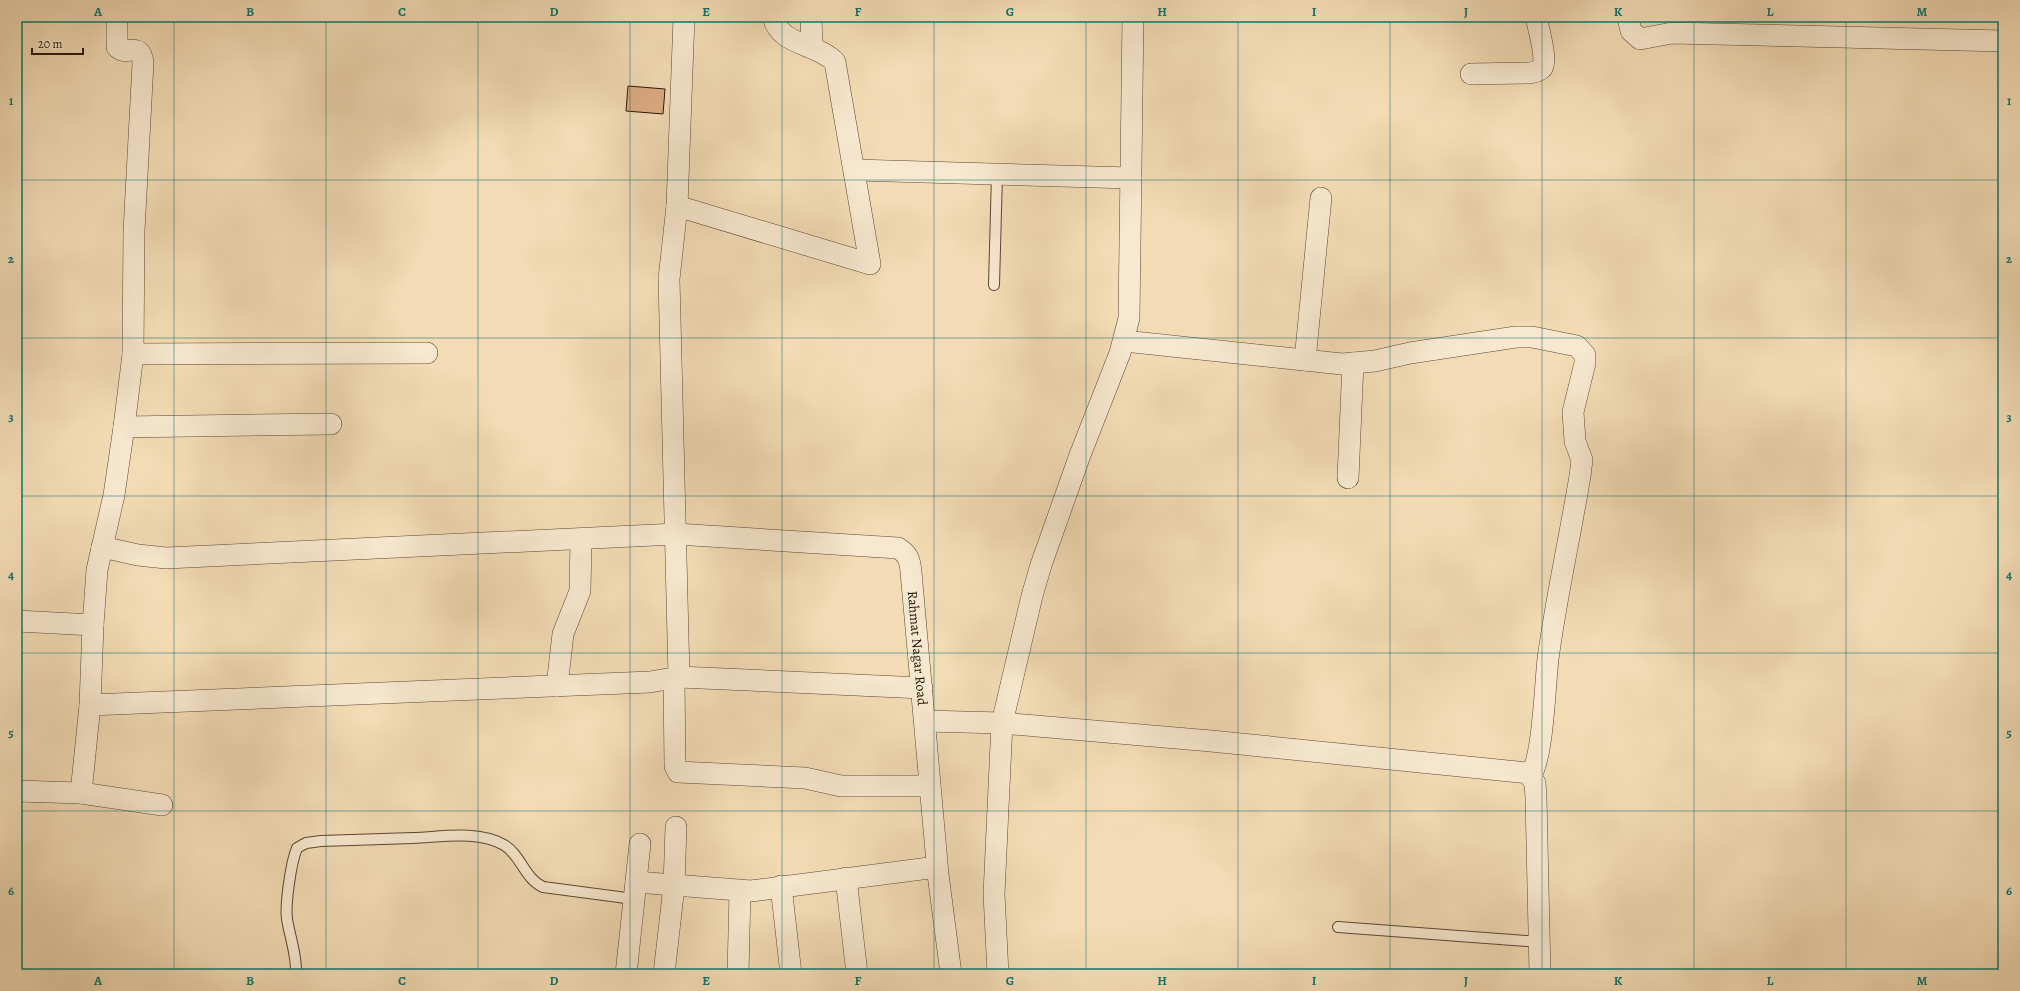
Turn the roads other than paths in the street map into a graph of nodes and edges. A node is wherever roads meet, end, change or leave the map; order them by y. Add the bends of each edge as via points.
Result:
1 (117, 17) edge
2 (684, 17) edge
3 (773, 17) edge
4 (811, 17) edge
5 (1133, 17) edge
6 (1536, 17) edge
7 (1628, 17) edge
8 (2003, 41) edge
9 (812, 48) junction
10 (1471, 74) dead end
11 (855, 170) junction
12 (998, 174) junction
13 (1131, 178) junction
14 (1321, 198) dead end
15 (677, 206) junction
16 (994, 285) dead end
17 (1124, 341) junction
18 (427, 353) dead end
19 (132, 354) junction
20 (1305, 360) junction
21 (1353, 363) junction
22 (331, 424) dead end
23 (124, 428) junction
24 (1348, 478) dead end
25 (676, 534) junction
26 (581, 539) junction
27 (102, 547) junction
28 (17, 621) edge
29 (93, 625) junction
30 (676, 677) junction
31 (557, 686) junction
32 (922, 688) junction
33 (90, 706) junction
34 (924, 721) junction
35 (1002, 723) junction
36 (1531, 775) junction
37 (930, 786) junction
38 (17, 791) edge
39 (81, 793) junction
40 (162, 805) dead end
41 (676, 827) dead end
42 (640, 844) dead end
43 (937, 866) junction
44 (846, 878) junction
45 (674, 886) junction
46 (781, 886) junction
47 (635, 891) junction
48 (740, 891) junction
49 (1338, 927) dead end
50 (1540, 942) junction
51 (296, 974) edge
52 (626, 974) edge
53 (664, 974) edge
54 (738, 974) edge
55 (791, 974) edge
56 (857, 974) edge
57 (951, 974) edge
58 (998, 974) edge
59 (1540, 974) edge

1 - 19 street via 118,47 121,50 139,51 143,63 134,248
2 - 15 street
3 - 9 street via 776,26 786,37
4 - 9 street
5 - 13 street
6 - 10 street via 1545,60 1542,68 1530,73
7 - 8 street via 1631,31 1640,39 1672,33
9 - 11 street via 835,62
11 - 12 street
11 - 15 street via 870,264
12 - 13 street
12 - 16 lane
13 - 17 street via 1129,318
14 - 20 street
15 - 25 street via 669,279
17 - 20 street
17 - 35 street via 1041,565
18 - 19 street
19 - 23 street
20 - 21 street
21 - 24 street
21 - 36 street via 1375,362 1410,353 1516,337 1532,337 1576,346 1585,355 1573,412 1575,441 1582,460 1580,476 1548,657 1538,753
22 - 23 street
23 - 27 street via 114,494
25 - 26 street
25 - 30 street
25 - 32 street, Rahmat Nagar Road via 890,547 905,552 911,572
26 - 27 street via 166,558
26 - 31 street via 580,591 563,634
27 - 29 street
28 - 29 street
29 - 33 street
30 - 31 street via 650,682
30 - 32 street
30 - 37 street via 675,763 678,772 805,778 841,786
31 - 33 street
32 - 34 street, Rahmat Nagar Road
33 - 39 street
34 - 35 street
34 - 37 street, Rahmat Nagar Road
35 - 36 street via 1523,771
35 - 58 street via 994,887
36 - 50 street via 1535,783 1536,798
37 - 43 street, Rahmat Nagar Road
38 - 39 street
39 - 40 street
41 - 45 street
42 - 47 street
43 - 44 street
43 - 57 street, Rahmat Nagar Road
44 - 46 street
44 - 56 street
45 - 47 street
45 - 48 street
45 - 53 street
46 - 48 street
46 - 55 street
47 - 51 lane via 543,887 528,877 514,854 504,845 475,836 306,843 297,848 293,857 287,916 297,962
47 - 52 street
48 - 54 street
49 - 50 lane
50 - 59 street

